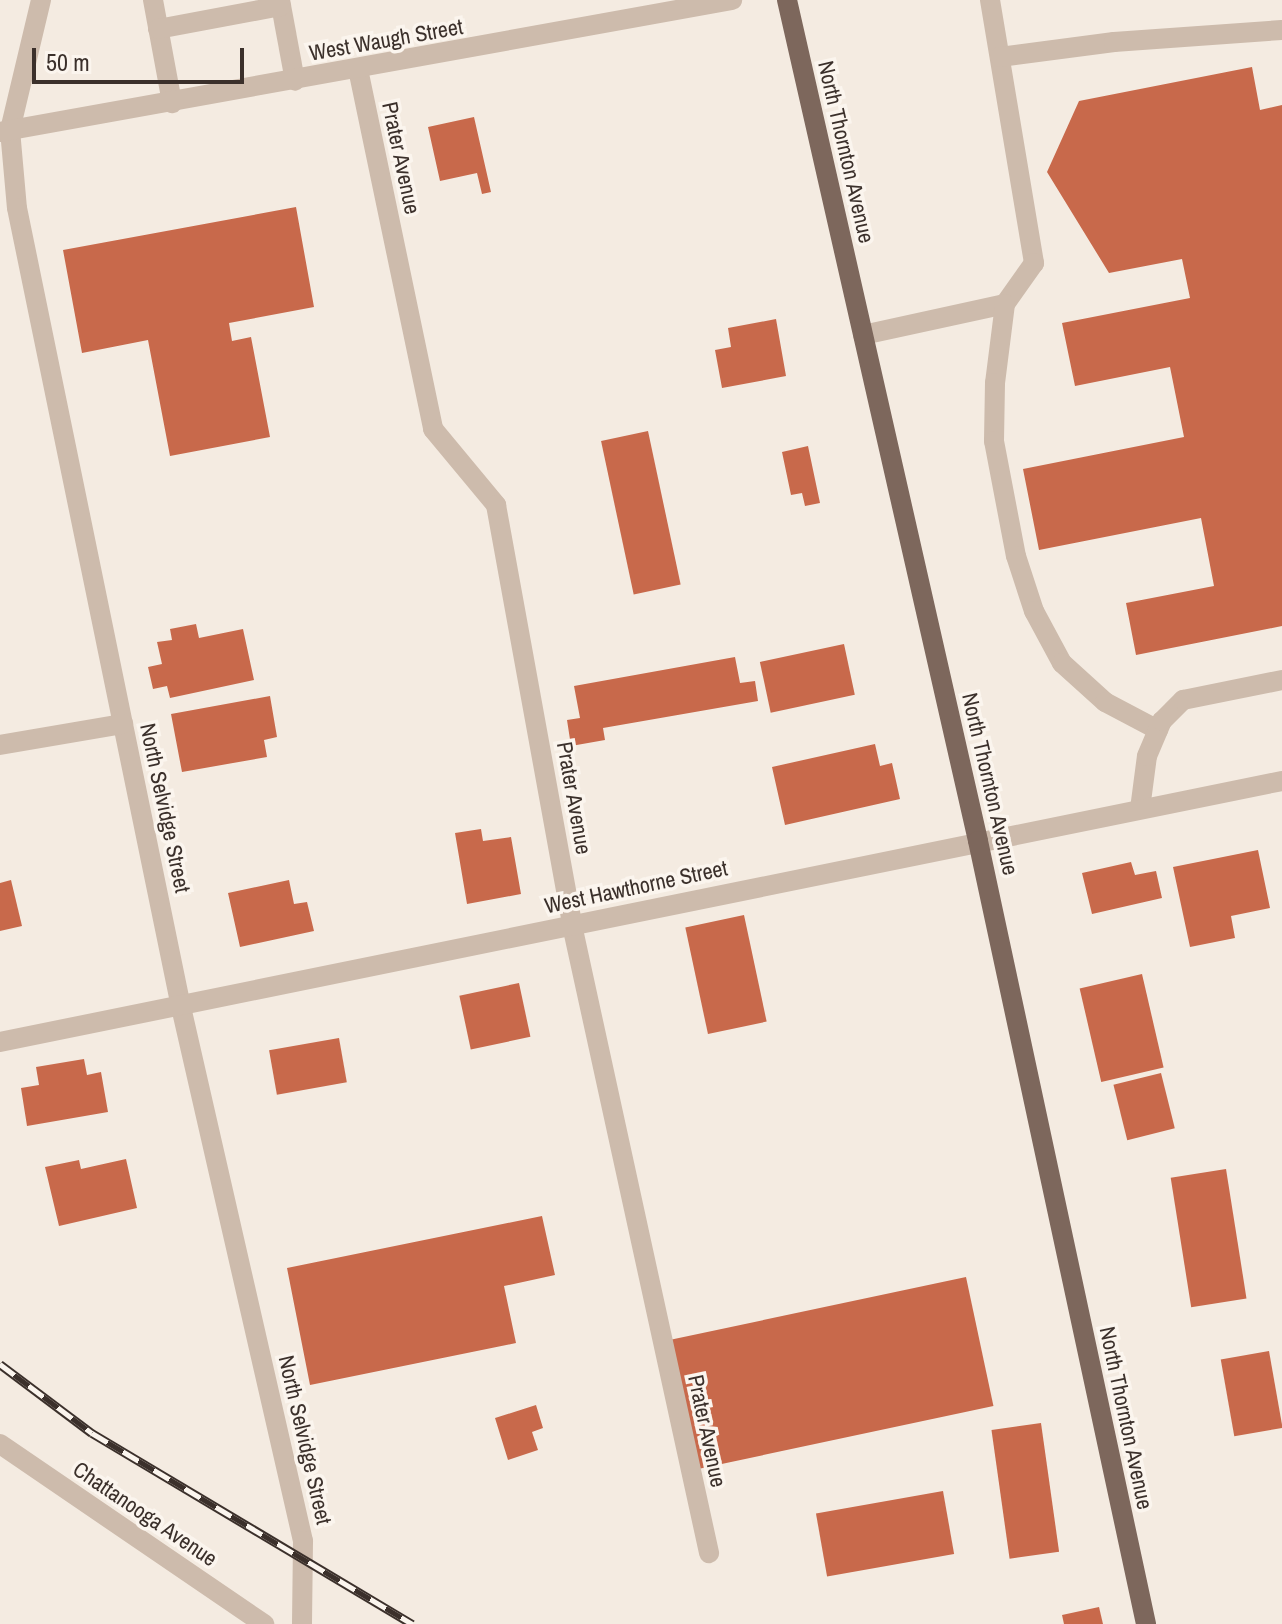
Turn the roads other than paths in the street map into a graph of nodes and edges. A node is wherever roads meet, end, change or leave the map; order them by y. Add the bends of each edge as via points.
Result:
1 (41, 0) edge
2 (153, 0) edge
3 (166, 0) edge
4 (732, 0) edge
5 (787, 0) edge
6 (990, 0) edge
7 (281, 3) edge
8 (165, 28) junction
9 (1282, 30) edge
10 (1000, 57) junction
11 (358, 69) junction
12 (295, 81) junction
13 (172, 103) junction
14 (5, 131) edge
15 (1005, 304) junction
16 (863, 335) junction
17 (1282, 680) edge
18 (123, 724) junction
19 (1158, 730) junction
20 (0, 745) edge
21 (1282, 781) edge
22 (1140, 809) junction
23 (978, 841) junction
24 (572, 925) junction
25 (181, 1007) junction
26 (0, 1042) edge
27 (0, 1444) edge
28 (709, 1553) dead end
29 (264, 1624) edge
30 (302, 1624) edge
31 (1146, 1624) edge

1 - 14 street, North Selvidge Street
2 - 8 street
3 - 8 street
4 - 11 street, West Waugh Street
5 - 16 main road, North Thornton Avenue
6 - 10 street
7 - 8 street
7 - 12 street
8 - 13 street
9 - 10 street via 1114,42
10 - 15 street via 1034,263
11 - 12 street, West Waugh Street
11 - 24 street, Prater Avenue via 433,429 496,505
12 - 13 street, West Waugh Street
13 - 14 street, West Waugh Street
14 - 18 street, North Selvidge Street
15 - 16 street
15 - 19 street via 994,441 1016,556 1034,611 1062,663 1105,702
16 - 23 main road, North Thornton Avenue
17 - 19 street via 1183,700
18 - 20 street
18 - 25 street, North Selvidge Street
19 - 22 street via 1147,756
21 - 22 street, West Hawthorne Street
22 - 23 street, West Hawthorne Street
23 - 24 street, West Hawthorne Street
23 - 31 main road, North Thornton Avenue
24 - 25 street, West Hawthorne Street
24 - 28 street, Prater Avenue
25 - 26 street, West Hawthorne Street
25 - 30 street, North Selvidge Street via 303,1541
27 - 29 street, Chattanooga Avenue

